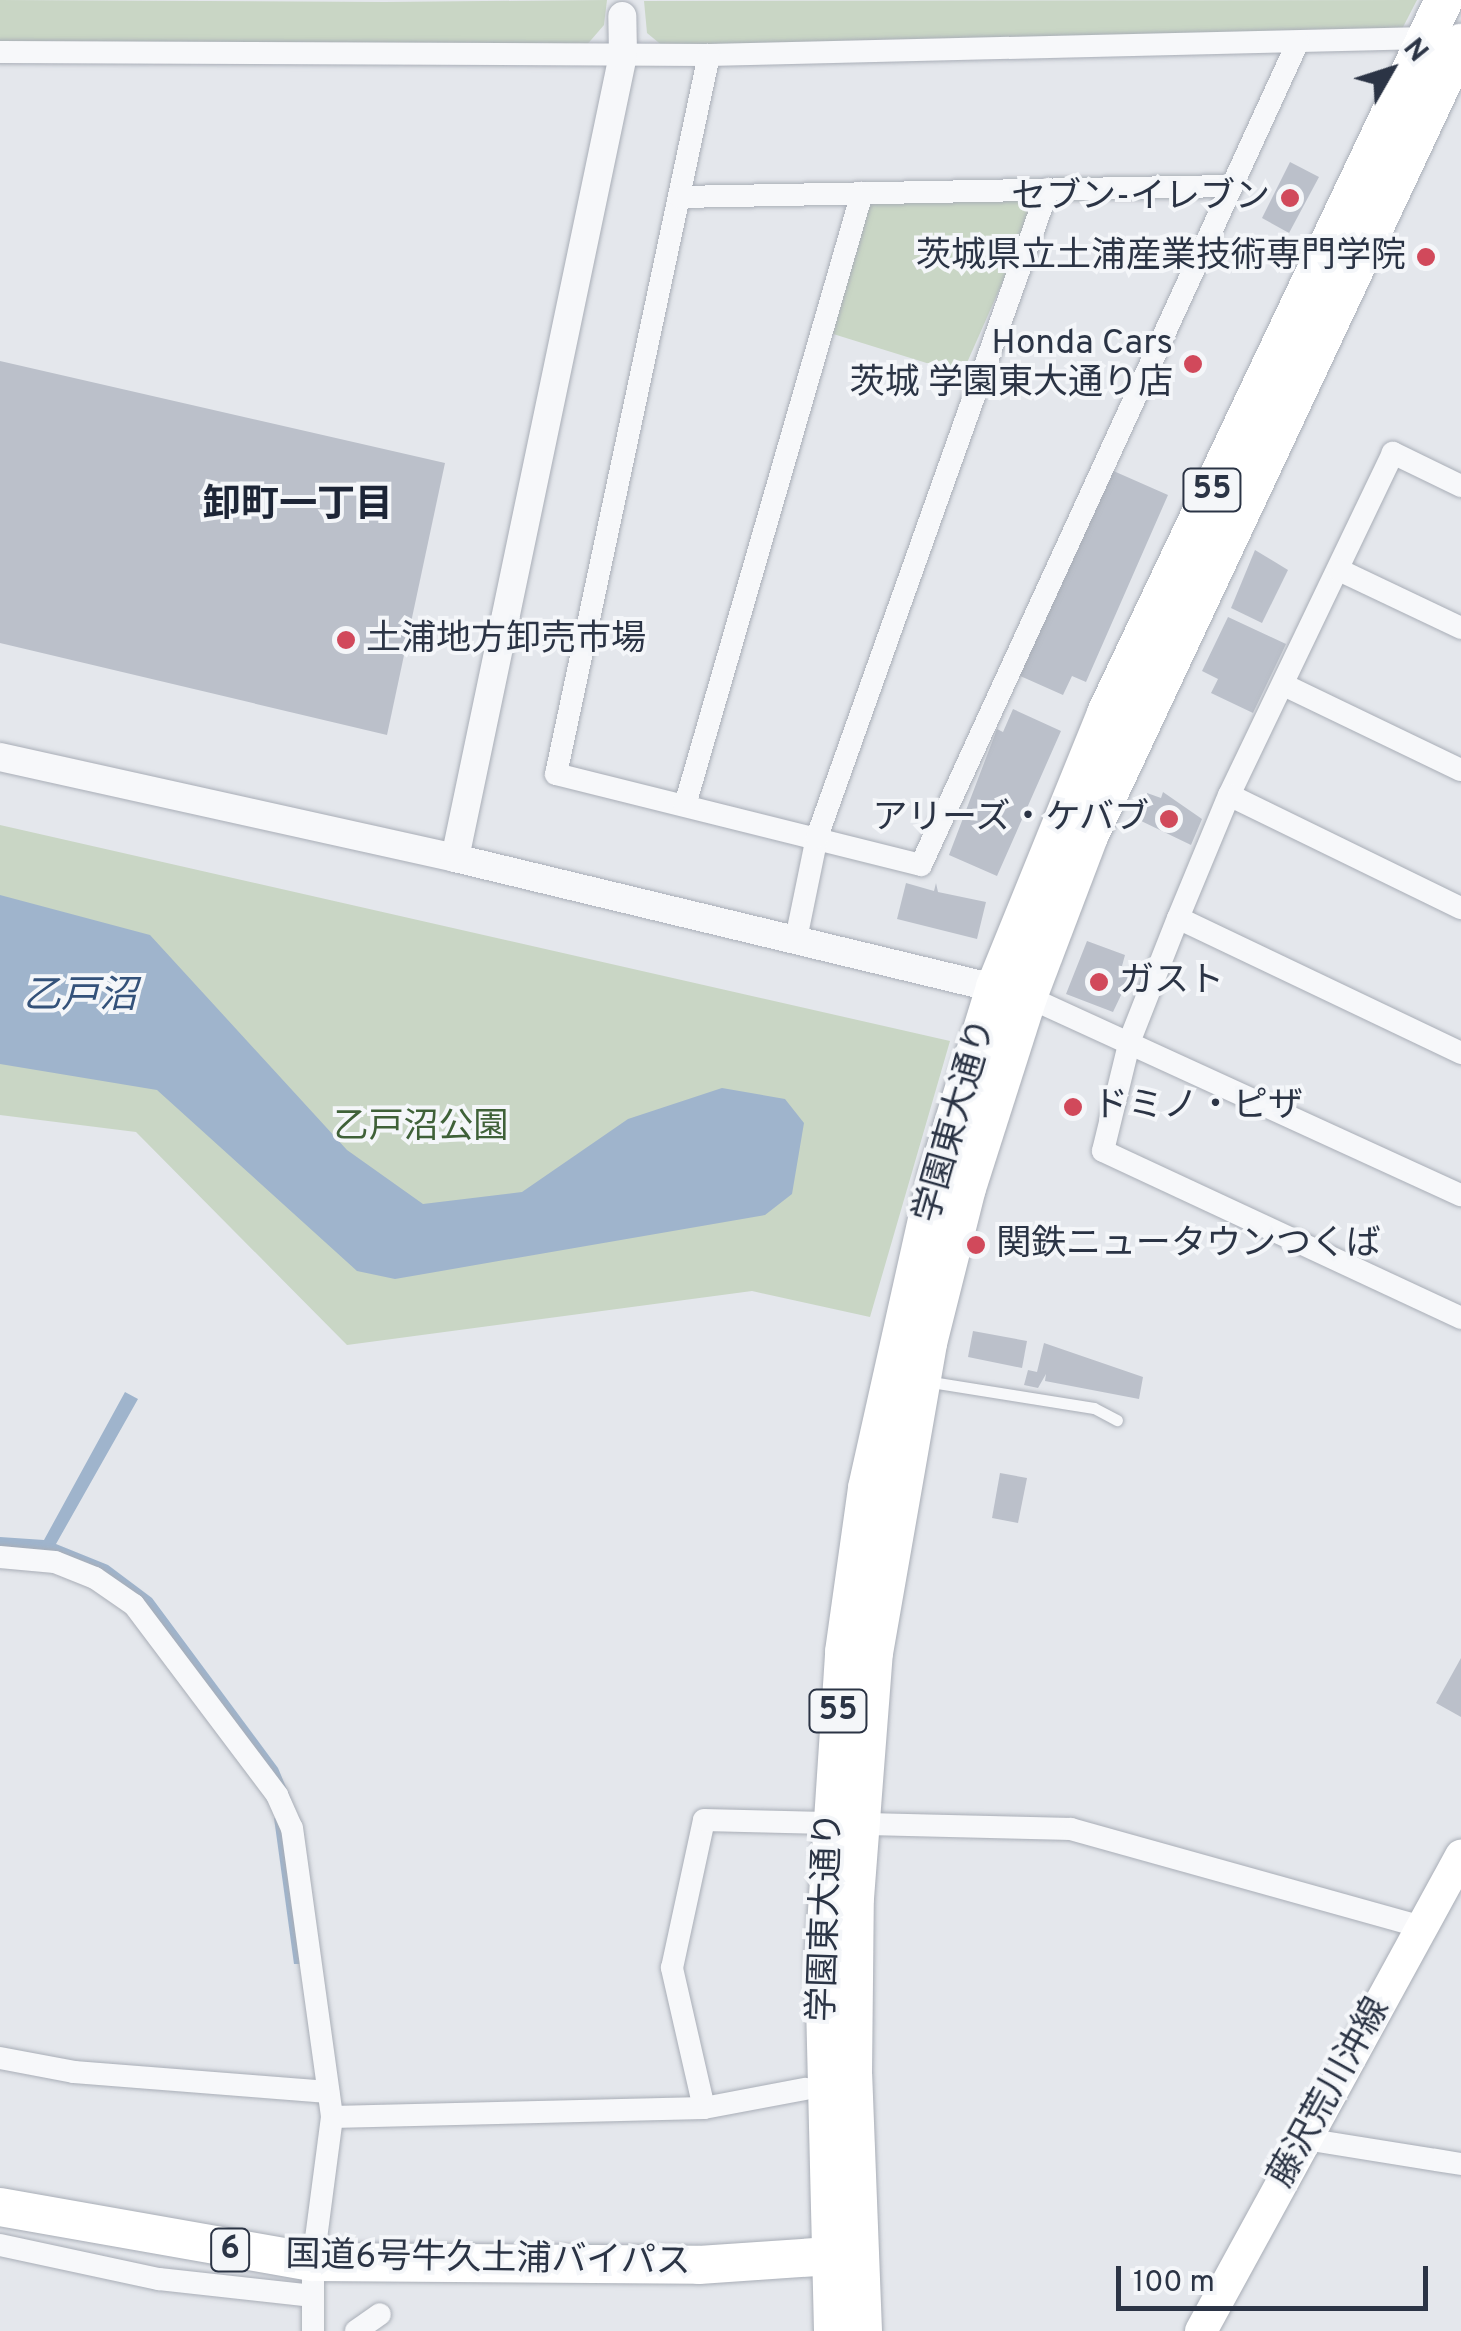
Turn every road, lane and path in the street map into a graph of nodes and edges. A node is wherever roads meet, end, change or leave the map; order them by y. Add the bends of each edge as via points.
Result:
1 (1444, 0) edge
2 (622, 16) dead end
3 (1443, 40) edge
4 (1298, 42) junction
5 (0, 52) edge
6 (623, 55) junction
7 (709, 55) junction
8 (1230, 186) junction
9 (1048, 188) junction
10 (862, 193) junction
11 (680, 196) junction
12 (1461, 486) edge
13 (1339, 570) junction
14 (1461, 628) edge
15 (1284, 685) junction
16 (0, 757) edge
17 (1461, 770) edge
18 (1229, 795) junction
19 (685, 805) junction
20 (817, 837) junction
21 (454, 858) junction
22 (1461, 908) edge
23 (1178, 918) junction
24 (796, 939) junction
25 (1012, 992) junction
26 (1130, 1040) junction
27 (1461, 1053) edge
28 (1461, 1195) edge
29 (1461, 1318) edge
30 (920, 1381) junction
31 (1117, 1420) dead end
32 (0, 1557) edge
33 (844, 1824) junction
34 (1461, 1856) edge
35 (1422, 1927) junction
36 (0, 2058) edge
37 (805, 2089) dead end
38 (328, 2092) junction
39 (704, 2108) junction
40 (332, 2117) junction
41 (1305, 2139) junction
42 (1461, 2164) edge
43 (0, 2207) edge
44 (0, 2245) edge
45 (845, 2255) junction
46 (313, 2279) junction
47 (380, 2314) dead end
48 (313, 2331) edge
49 (356, 2331) edge
50 (833, 2331) edge
51 (863, 2331) edge
52 (1201, 2331) edge

1 - 3 main road, 学園東大通り / 55
2 - 6 street
3 - 4 street
3 - 25 main road, 学園東大通り / 55
4 - 7 street
4 - 8 street
5 - 6 street
6 - 7 street
6 - 21 street
7 - 11 street
8 - 9 street
8 - 20 street via 921,865
9 - 10 street
9 - 20 street
10 - 11 street
10 - 19 street
11 - 19 street via 556,774
12 - 13 street via 1393,453
13 - 14 street
13 - 15 street
15 - 17 street
15 - 18 street
16 - 21 street
18 - 22 street
18 - 23 street
19 - 20 street
20 - 24 street
21 - 24 street
23 - 26 street
23 - 27 street
24 - 25 street
25 - 26 street
25 - 30 main road, 学園東大通り / 55
25 - 33 main road, 学園東大通り / 55 via 937,1176 867,1488
26 - 28 street
26 - 29 street via 1103,1151
30 - 31 lane via 1094,1408
30 - 33 main road, 学園東大通り / 55
32 - 38 street via 55,1562 134,1604 277,1795 292,1828
33 - 35 street via 1071,1829
33 - 39 street via 704,1820 672,1968
33 - 45 main road, 学園東大通り / 55 via 824,2084
34 - 35 main road, 藤沢荒川沖線
35 - 41 main road, 藤沢荒川沖線
36 - 38 street via 74,2072
37 - 39 street
38 - 40 street
39 - 40 street
40 - 46 street
41 - 42 street
41 - 52 main road, 藤沢荒川沖線
43 - 46 main road, 国道6号牛久土浦バイパス / 6
44 - 46 street via 160,2279
45 - 46 main road, 国道6号牛久土浦バイパス / 6
45 - 50 main road, 学園東大通り / 55
45 - 51 main road, 学園東大通り / 55
46 - 48 street
47 - 49 street

